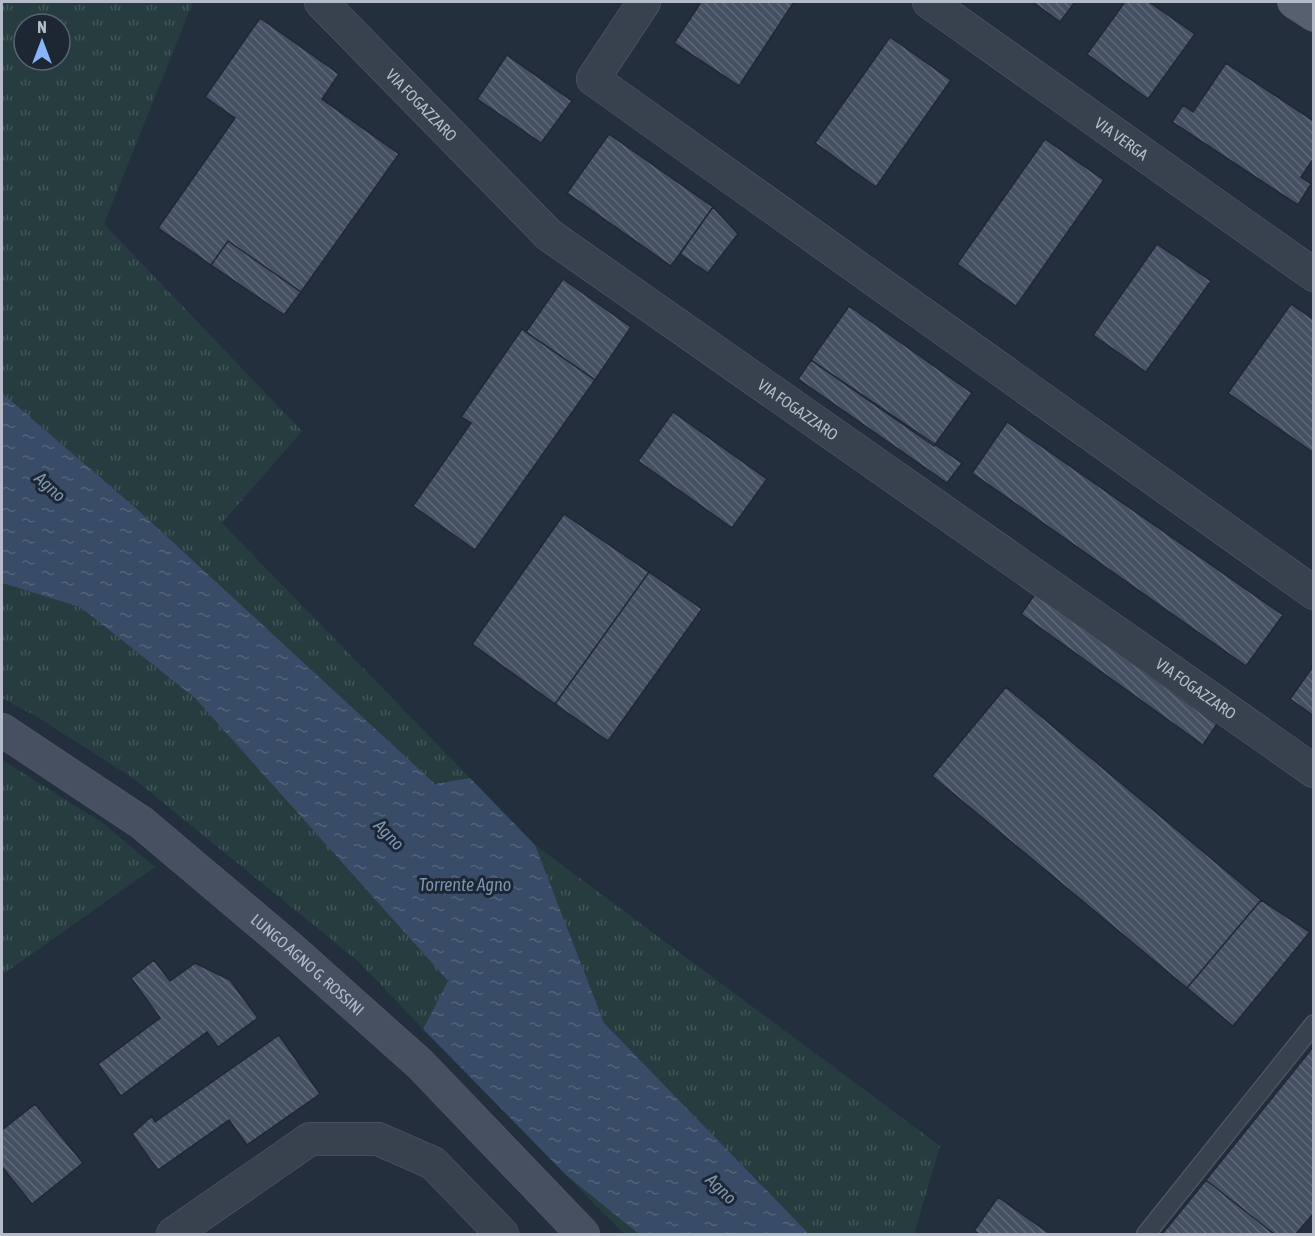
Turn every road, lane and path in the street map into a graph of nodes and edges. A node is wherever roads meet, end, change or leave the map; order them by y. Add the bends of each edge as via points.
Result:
1 (321, 2) edge
2 (645, 2) edge
3 (929, 2) edge
4 (1294, 2) edge
5 (1314, 15) edge
6 (1314, 275) edge
7 (1314, 593) edge
8 (2, 729) edge
9 (1314, 771) edge
10 (1314, 1024) edge
11 (173, 1234) edge
12 (502, 1234) edge
13 (584, 1234) edge
14 (1146, 1234) edge

1 - 9 street, VIA FOGAZZARO via 549,235
2 - 7 street via 592,79
3 - 6 street, VIA VERGA
4 - 5 main road
8 - 13 main road, LUNGO AGNO G. ROSSINI via 142,824 290,948 420,1064
10 - 14 lane
11 - 12 street via 310,1138 378,1138 433,1163

